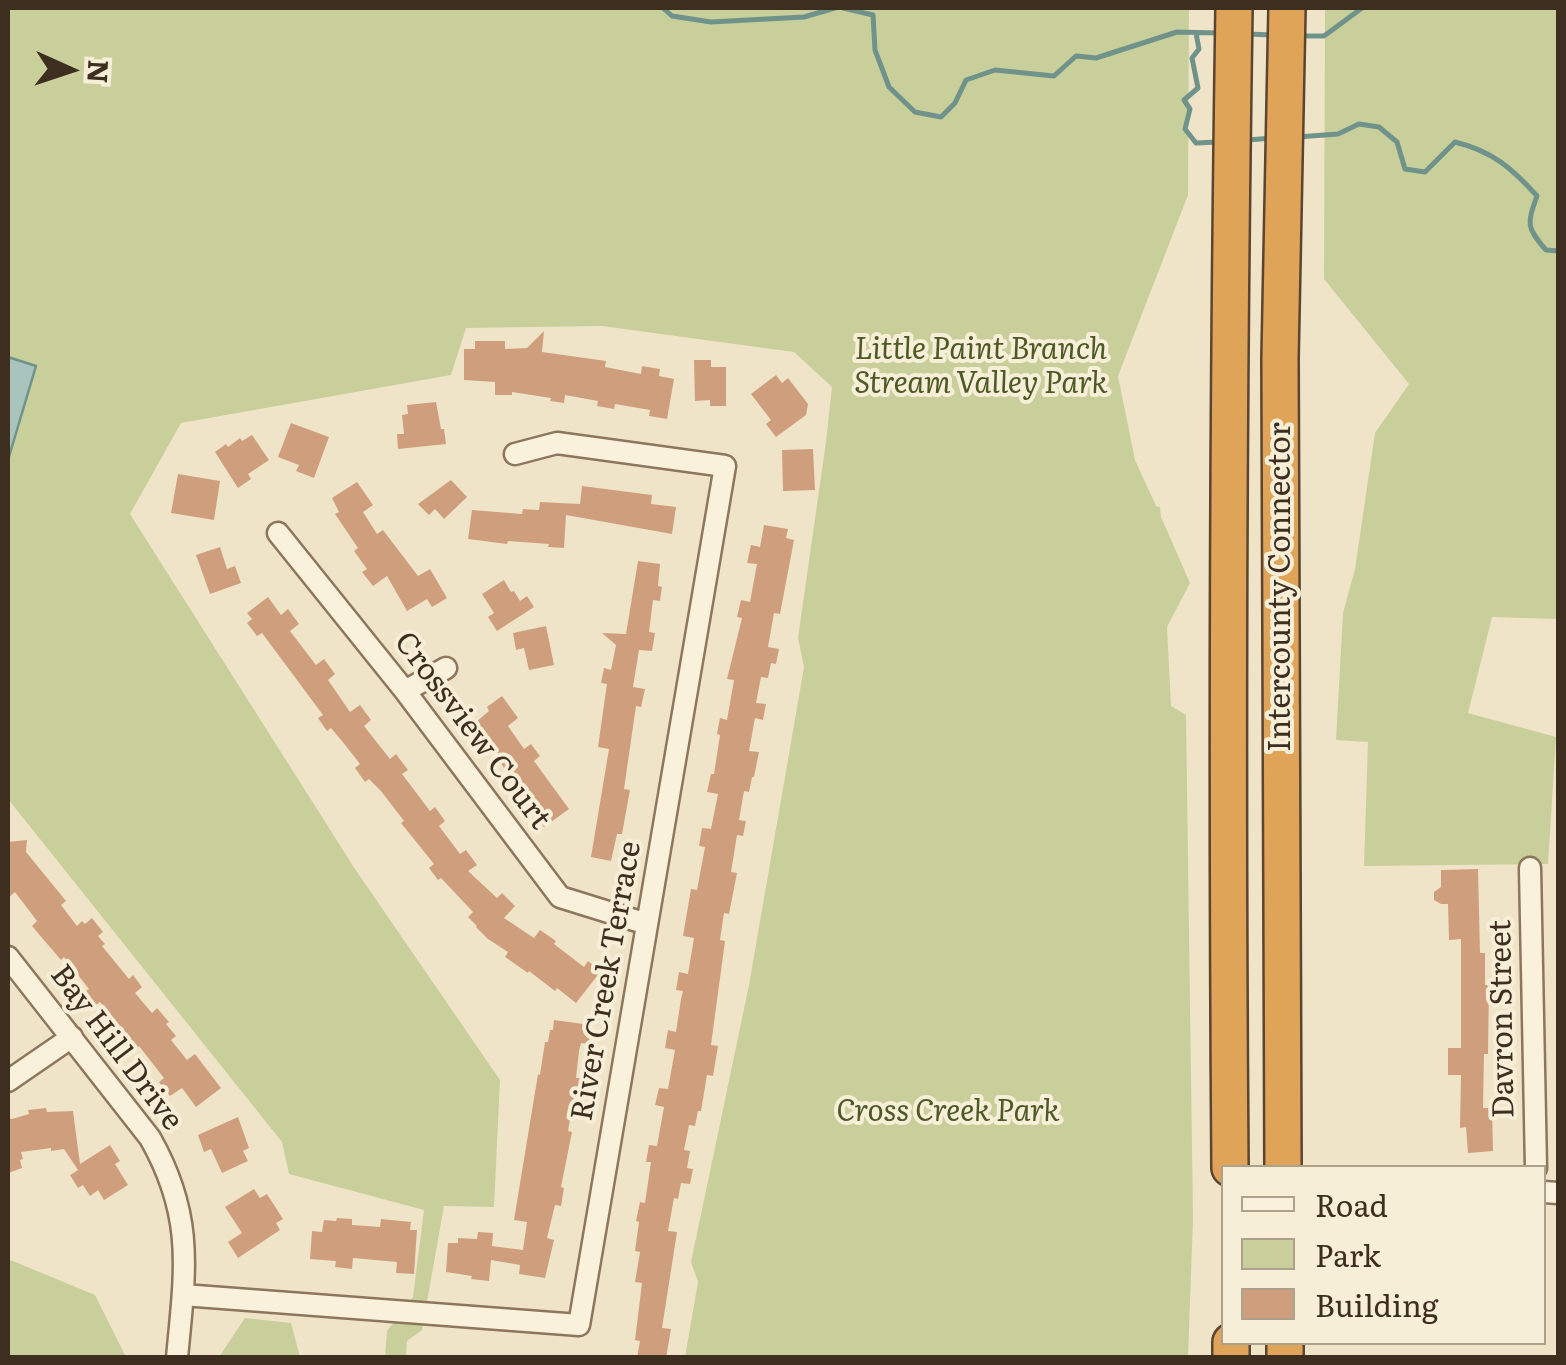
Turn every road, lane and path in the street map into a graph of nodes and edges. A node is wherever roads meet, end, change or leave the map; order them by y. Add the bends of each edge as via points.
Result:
1 (1234, 8) edge
2 (1287, 8) edge
3 (515, 454) dead end
4 (278, 533) dead end
5 (446, 668) dead end
6 (405, 690) junction
7 (1530, 868) dead end
8 (647, 924) junction
9 (8, 957) edge
10 (72, 1038) junction
11 (8, 1081) edge
12 (1230, 1165) edge
13 (1283, 1165) edge
14 (1536, 1165) edge
15 (183, 1296) junction
16 (177, 1358) edge

1 - 12 highway, Intercounty Connector
2 - 13 highway, Intercounty Connector via 1280,358
3 - 8 street, River Creek Terrace via 557,443 725,466
4 - 6 street, Crossview Court
5 - 6 street
6 - 8 street, Crossview Court via 560,897
7 - 14 street, Davron Street
8 - 15 street, River Creek Terrace via 579,1325
9 - 10 street, Bay Hill Drive
10 - 11 street
10 - 15 street, Bay Hill Drive via 166,1165 183,1221
15 - 16 street, Bay Hill Drive

